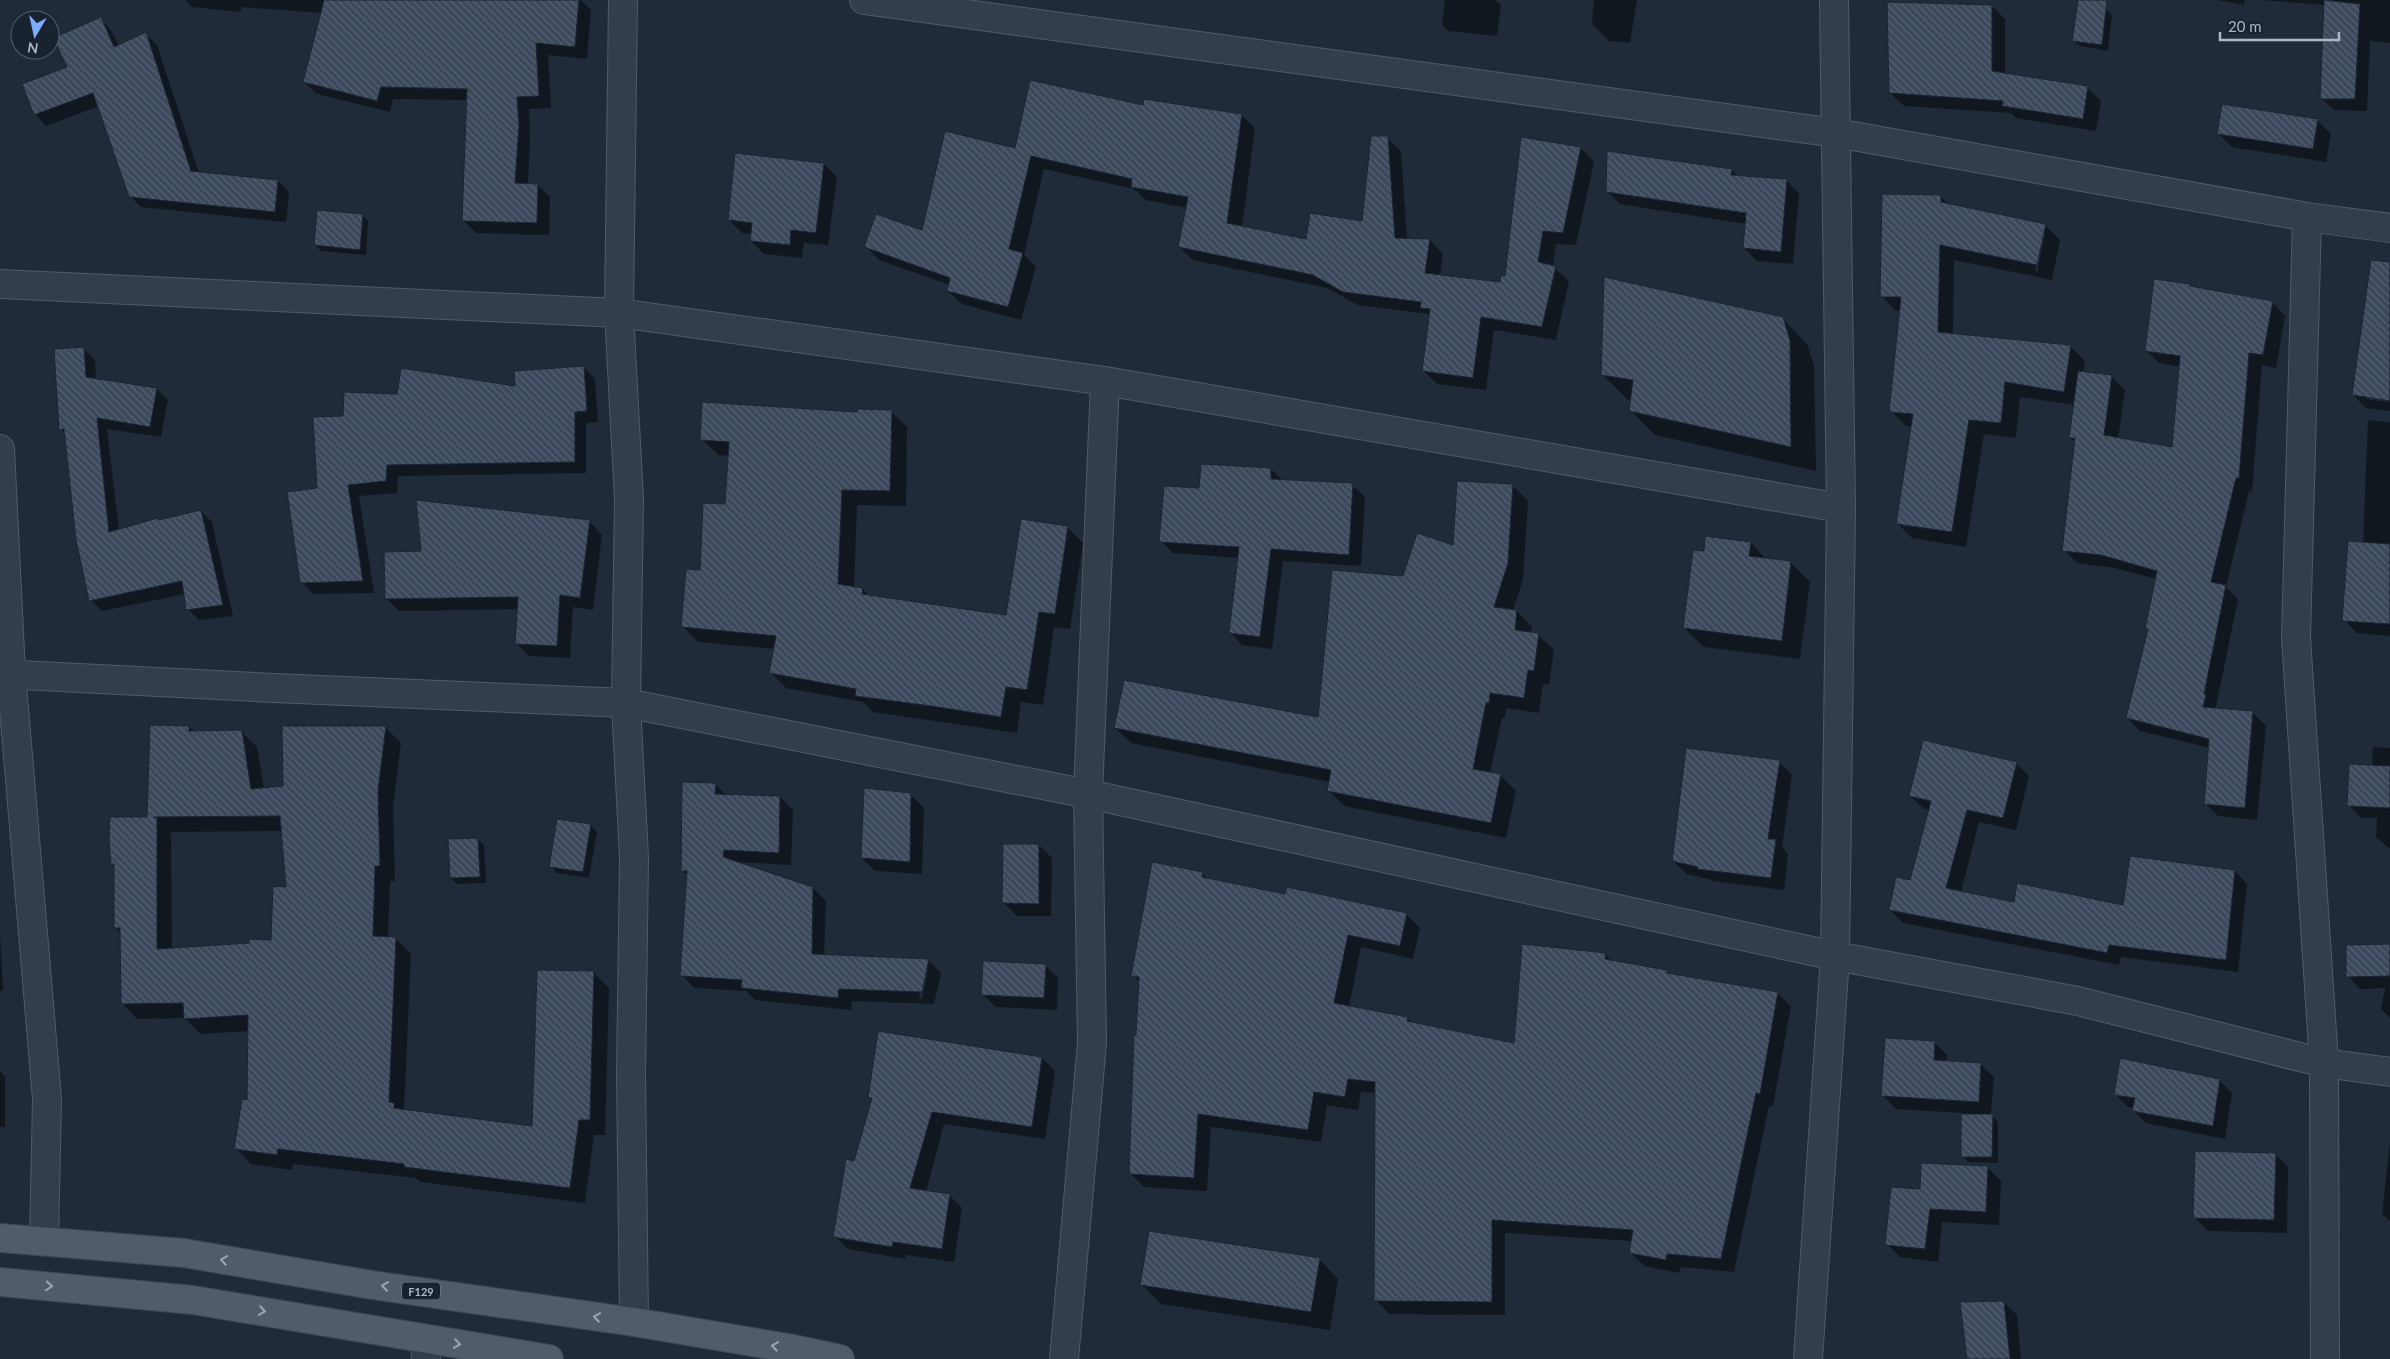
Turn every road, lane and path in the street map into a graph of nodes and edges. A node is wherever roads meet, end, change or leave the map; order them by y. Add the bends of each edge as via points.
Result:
1 (623, 0) edge
2 (864, 0) edge
3 (1834, 0) edge
4 (1836, 133) junction
5 (2307, 216) junction
6 (2390, 228) edge
7 (0, 284) edge
8 (619, 313) junction
9 (1105, 381) junction
10 (0, 449) edge
11 (1841, 508) junction
12 (6, 674) edge
13 (626, 703) junction
14 (1088, 794) junction
15 (1834, 956) junction
16 (2324, 1063) junction
17 (2390, 1072) edge
18 (0, 1238) edge
19 (44, 1240) junction
20 (0, 1282) edge
21 (634, 1322) junction
22 (426, 1349) edge
23 (548, 1359) edge
24 (840, 1359) edge
25 (1064, 1359) edge
26 (1808, 1359) edge
27 (2325, 1359) edge

1 - 8 street
2 - 4 street
3 - 4 street
4 - 5 street
4 - 11 street
5 - 6 street
5 - 16 street via 2296,638
7 - 8 street
8 - 9 street
8 - 13 street via 629,499
9 - 11 street
9 - 14 street
10 - 12 street
11 - 15 street
12 - 13 street
12 - 19 street via 47,1099
13 - 14 street
13 - 21 street via 634,858
14 - 15 street
14 - 25 street via 1092,1043
15 - 16 street via 2078,1001
15 - 26 street
16 - 17 street
16 - 27 street
18 - 19 main road, F129
21 -> 19 main road, F129 via 184,1253
20 -> 22 main road via 193,1300
24 -> 21 main road, F129
22 -> 23 main road

